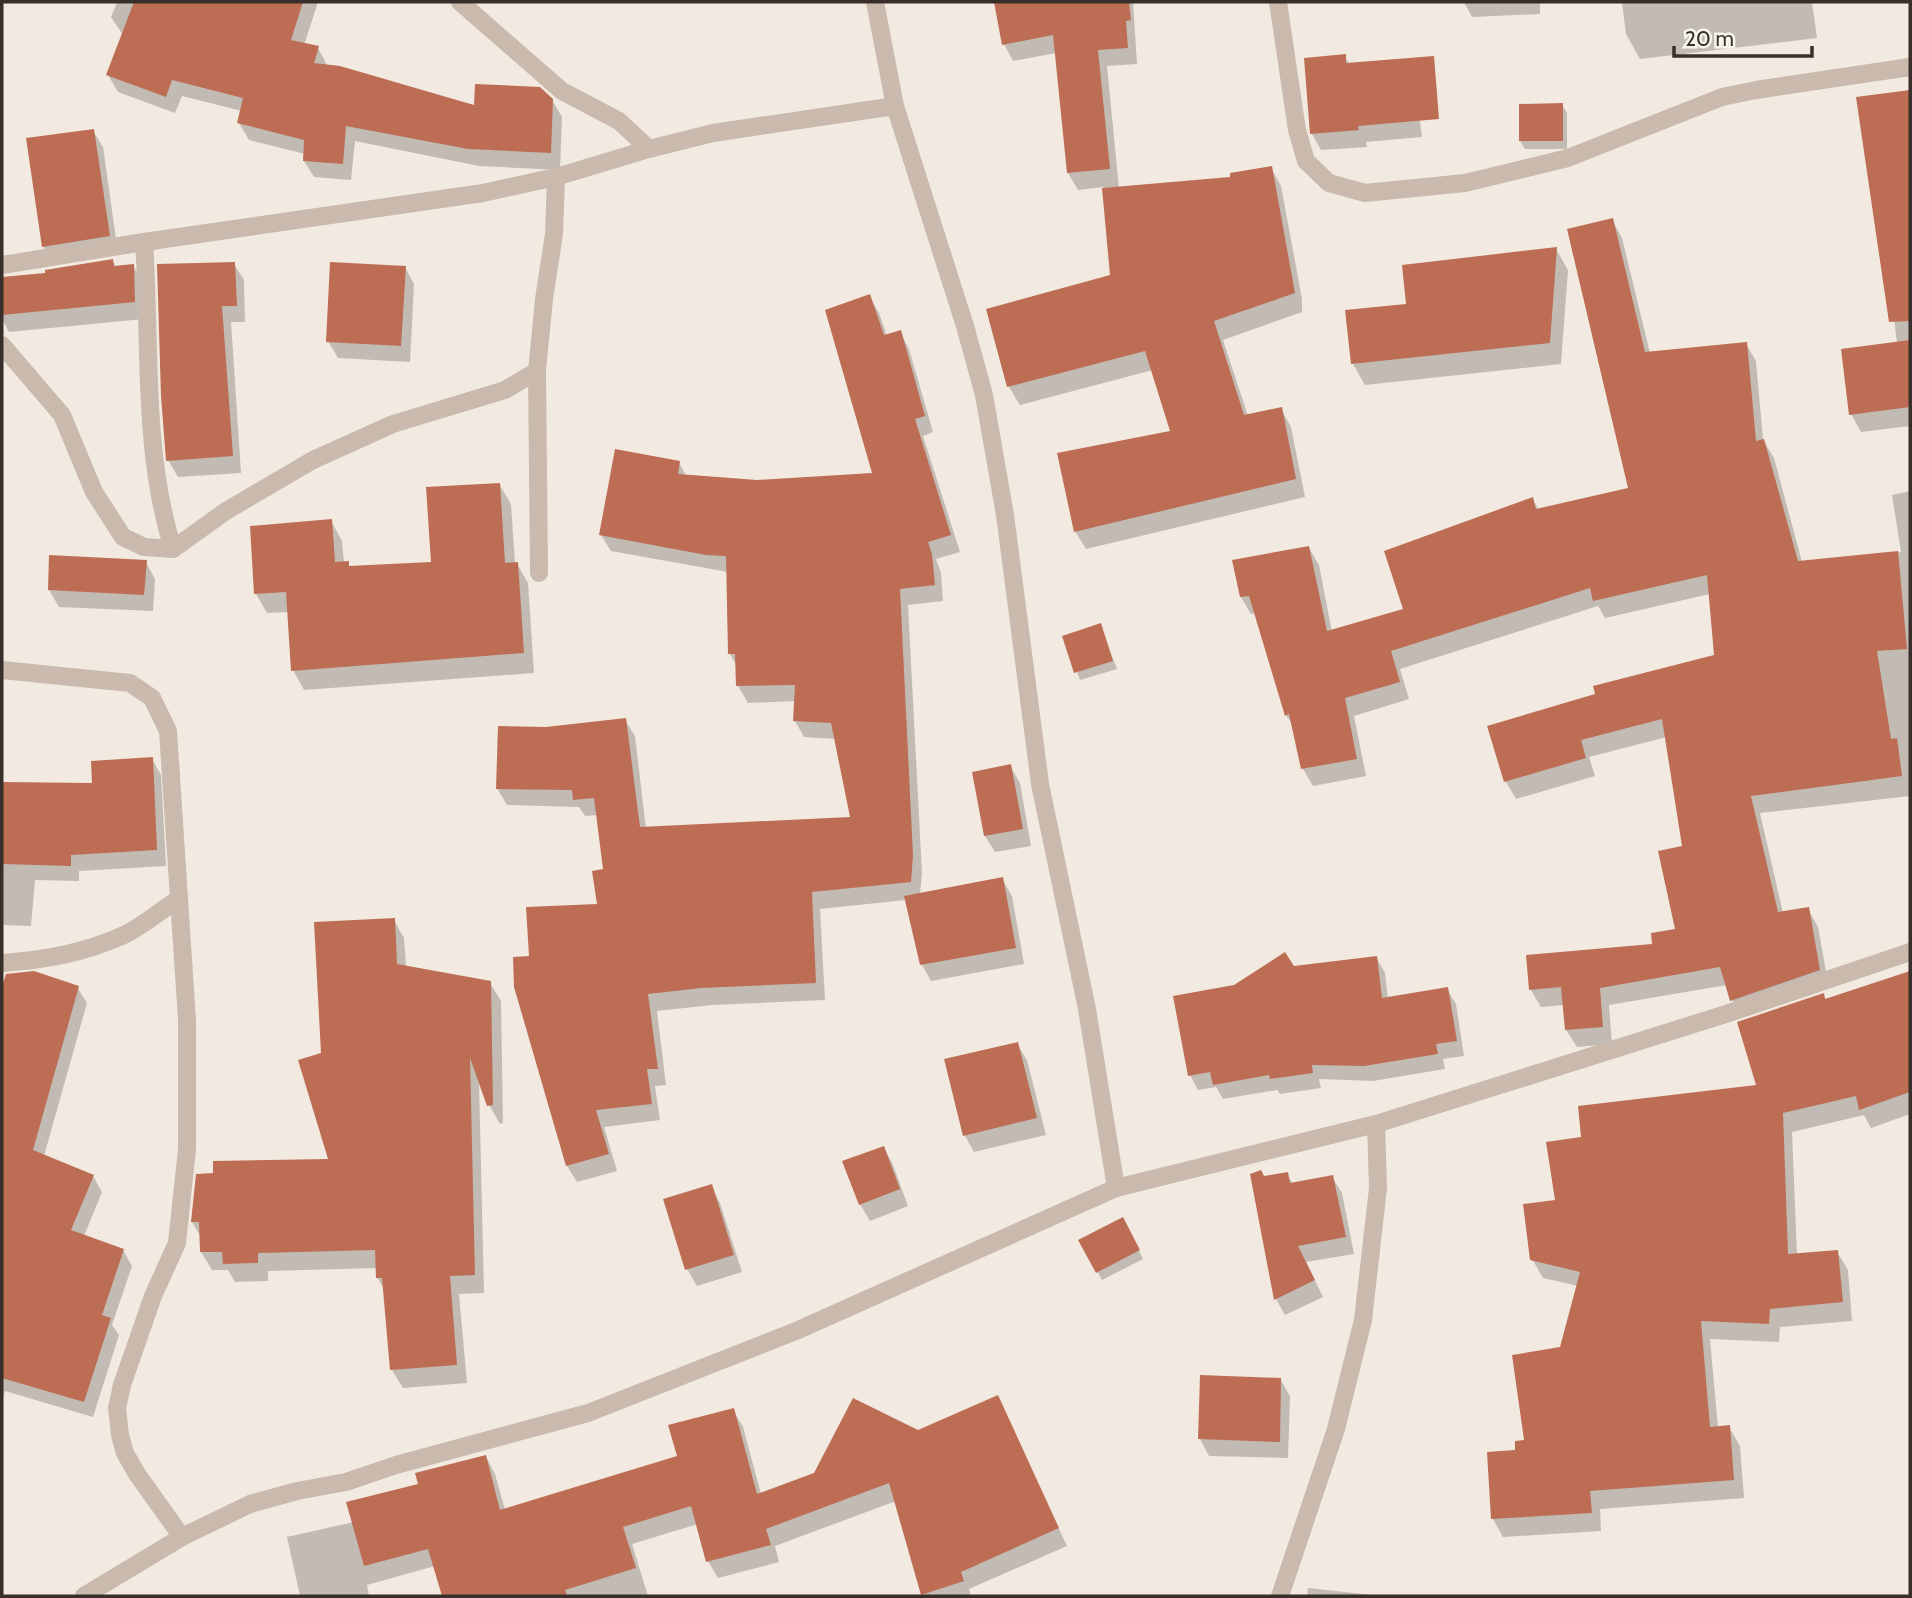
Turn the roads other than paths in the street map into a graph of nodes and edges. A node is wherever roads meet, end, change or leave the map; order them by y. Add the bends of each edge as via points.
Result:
1 (460, 2) edge
2 (875, 2) edge
3 (1278, 2) edge
4 (1910, 67) edge
5 (895, 106) junction
6 (649, 149) junction
7 (555, 177) junction
8 (144, 242) junction
9 (2, 265) edge
10 (2, 345) edge
11 (537, 371) junction
12 (173, 550) junction
13 (539, 573) dead end
14 (2, 670) edge
15 (179, 899) junction
16 (1910, 952) edge
17 (2, 963) edge
18 (1376, 1124) junction
19 (1116, 1188) junction
20 (182, 1537) junction
21 (84, 1596) edge
22 (1280, 1596) edge

1 - 6 street via 562,91 619,121
2 - 5 street
3 - 4 street via 1306,161 1329,183 1365,193 1465,183 1568,158 1733,95
5 - 6 street via 713,133
5 - 19 street via 984,395 1041,784 1087,1009
6 - 7 street
7 - 8 street via 482,193
7 - 11 street via 554,234
8 - 9 street
8 - 12 street via 151,435
10 - 12 street via 62,415 94,492 123,537 144,547
11 - 12 street via 505,390 393,424 313,460 226,511
11 - 13 street
14 - 15 street via 130,683 152,698 168,731
15 - 17 street via 126,934 81,952
15 - 20 street via 187,1020 187,1149 177,1243 153,1296 117,1408 125,1453
16 - 18 street
18 - 19 street
18 - 22 street via 1378,1188 1363,1320 1336,1429
19 - 20 street via 796,1331 588,1413 346,1482 250,1504
20 - 21 street

